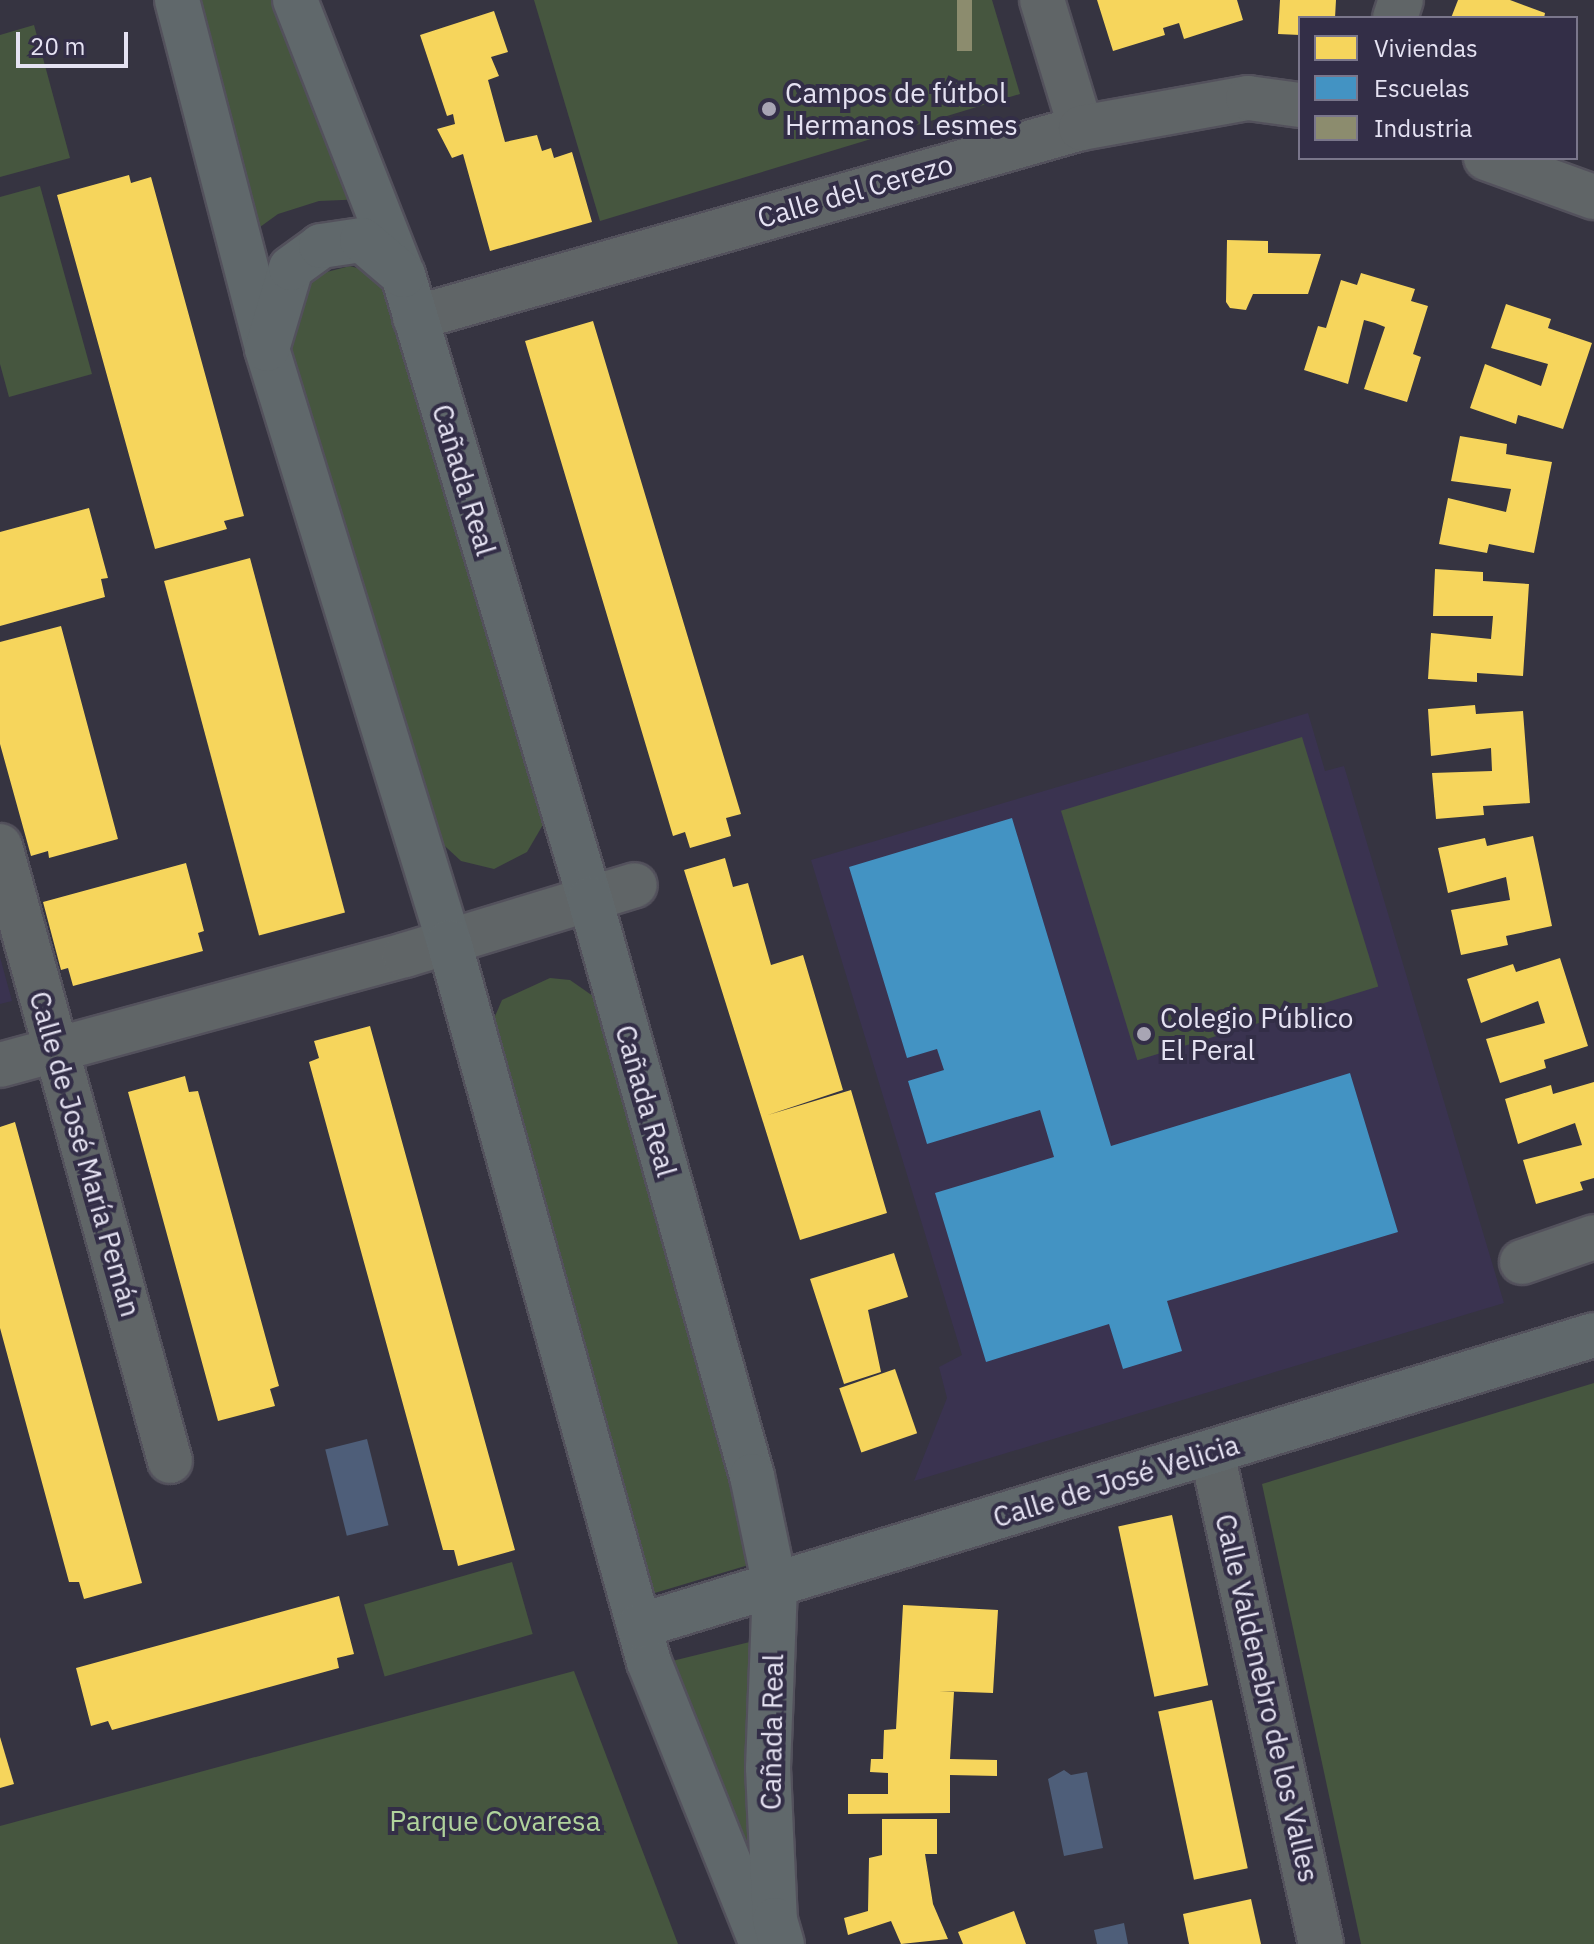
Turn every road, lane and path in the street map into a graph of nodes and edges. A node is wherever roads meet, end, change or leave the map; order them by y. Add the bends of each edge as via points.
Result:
1 (177, 0) edge
2 (295, 0) edge
3 (1042, 0) edge
4 (1298, 105) edge
5 (1081, 128) junction
6 (1492, 160) edge
7 (1594, 197) edge
8 (403, 275) junction
9 (415, 318) junction
10 (267, 349) junction
11 (0, 846) edge
12 (635, 885) dead end
13 (590, 899) junction
14 (449, 942) junction
15 (55, 1048) junction
16 (0, 1065) edge
17 (1594, 1237) edge
18 (1522, 1262) dead end
19 (1594, 1335) edge
20 (1212, 1453) junction
21 (170, 1461) dead end
22 (775, 1586) junction
23 (639, 1626) junction
24 (762, 1944) edge
25 (782, 1944) edge
26 (1321, 1944) edge

1 - 10 street
2 - 8 street, Cañada Real
3 - 5 street
4 - 5 street, Calle del Cerezo via 1248,98
5 - 9 street, Calle del Cerezo
6 - 7 street
8 - 9 street, Cañada Real
8 - 10 street via 362,240 321,246 291,268
9 - 13 street, Cañada Real
10 - 14 street
11 - 15 street, Calle de José María Pemán
12 - 13 street
13 - 14 street
13 - 22 street, Cañada Real via 752,1476
14 - 15 street
14 - 23 street
15 - 16 street
15 - 21 street, Calle de José María Pemán
17 - 18 street
19 - 20 street, Calle de José Velicia
20 - 22 street, Calle de José Velicia
20 - 26 street, Calle Valdenebro de los Valles
22 - 23 street, Calle de José Velicia
22 - 25 street, Cañada Real via 768,1768 775,1920
23 - 24 street

